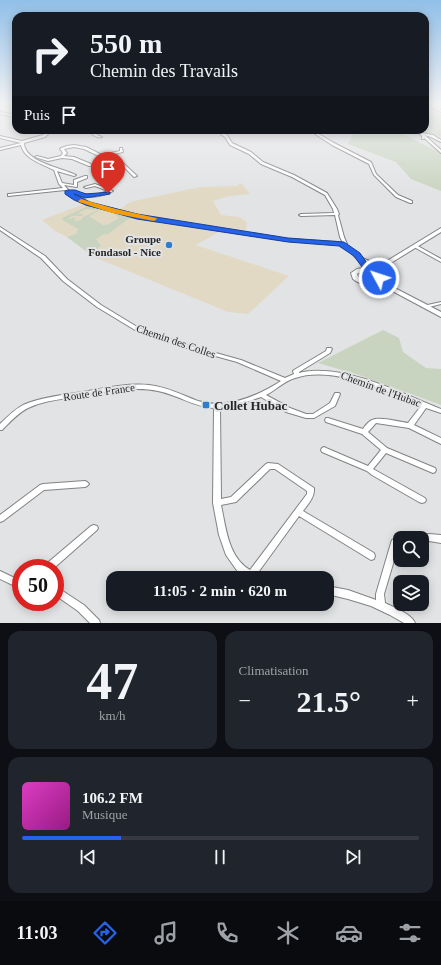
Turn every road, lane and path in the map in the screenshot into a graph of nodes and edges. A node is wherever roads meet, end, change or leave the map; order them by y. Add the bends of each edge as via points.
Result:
1 (46, 134) edge
2 (94, 134) edge
3 (223, 134) edge
4 (317, 134) edge
5 (423, 136) joint
6 (0, 137) edge
7 (101, 137) dead end
8 (441, 141) edge
9 (22, 143) junction
10 (0, 149) edge
11 (121, 149) dead end
12 (441, 152) edge
13 (102, 156) junction
14 (62, 157) junction
15 (34, 158) junction
16 (90, 165) dead end
17 (55, 169) junction
18 (74, 175) dead end
19 (135, 176) dead end
20 (86, 177) dead end
21 (61, 184) junction
22 (86, 187) dead end
23 (66, 191) junction
24 (9, 194) dead end
25 (411, 202) dead end
26 (337, 214) junction
27 (301, 215) dead end
28 (1, 229) edge
29 (441, 230) edge
30 (342, 237) junction
31 (338, 243) junction
32 (344, 245) junction
33 (415, 246) junction
34 (360, 258) junction
35 (441, 261) edge
36 (382, 265) junction
37 (365, 268) junction
38 (378, 276) junction
39 (372, 282) junction
40 (394, 290) junction
41 (441, 303) edge
42 (425, 307) junction
43 (441, 315) edge
44 (329, 349) dead end
45 (297, 375) junction
46 (285, 380) junction
47 (337, 394) dead end
48 (261, 395) junction
49 (425, 405) junction
50 (217, 406) junction
51 (441, 411) edge
52 (328, 420) dead end
53 (410, 426) junction
54 (0, 428) edge
55 (364, 432) junction
56 (441, 441) edge
57 (324, 450) dead end
58 (385, 450) junction
59 (369, 469) junction
60 (433, 470) dead end
61 (85, 484) dead end
62 (422, 500) dead end
63 (217, 503) junction
64 (298, 512) junction
65 (0, 519) edge
66 (94, 528) dead end
67 (429, 537) edge
68 (441, 539) edge
69 (393, 550) edge
70 (371, 556) dead end
71 (58, 559) edge
72 (244, 571) edge
73 (257, 571) edge
74 (0, 575) edge
75 (12, 581) edge
76 (334, 591) edge
77 (64, 596) edge
78 (381, 606) junction
79 (96, 623) edge
80 (411, 623) edge

1 - 9 street
2 - 7 street
3 - 26 street via 231,144 262,162 326,194
4 - 25 street via 370,163 375,174 392,191 403,200
5 - 8 street
5 - 12 main road
6 - 9 street
9 - 10 street
9 - 15 street via 24,151
11 - 13 street via 122,151
13 - 14 street via 87,147 72,146 62,149 65,153
13 - 19 street via 124,165
14 - 15 street via 48,160
14 - 16 street
15 - 17 street
17 - 18 street
17 - 21 street
20 - 21 street via 75,181 76,186
21 - 23 street
22 - 23 street via 95,185 111,191 85,196
23 - 24 street
23 - 31 street via 88,204 137,216 288,240
26 - 27 street
26 - 30 street
28 - 46 street, Chemin des Colles via 43,257 65,280 93,302 136,329 240,361
29 - 33 main road
30 - 31 street
30 - 32 street
31 - 32 street
32 - 34 street
33 - 35 street
33 - 36 main road
34 - 36 street via 372,264
34 - 37 street
36 - 37 main road
36 - 38 main road
37 - 38 main road
37 - 39 main road via 354,273 356,279
38 - 39 main road
38 - 40 main road
39 - 40 main road
40 - 42 main road
41 - 42 street
42 - 43 main road
44 - 45 street, Route de France via 296,371
45 - 46 street, Route de France
45 - 49 street, Chemin de l'Hubac via 316,371 341,374
46 - 48 street, Route de France
47 - 48 street via 333,404 314,416 288,410
48 - 50 street, Route de France
49 - 51 street, Chemin de l'Hubac
49 - 53 street
50 - 54 street, Route de France via 196,403 158,389 124,387 32,404 17,412
50 - 63 street
52 - 55 street
53 - 55 street via 379,420 374,421
53 - 56 street
55 - 58 street
57 - 59 street
58 - 59 street
58 - 60 street
59 - 62 street
61 - 65 street via 43,487
63 - 64 street via 233,500 268,466 276,466 311,490
63 - 72 street via 229,552
64 - 70 street
64 - 73 street
66 - 71 street
67 - 68 street
69 - 78 street via 380,594
74 - 75 street
76 - 78 street
77 - 79 street
78 - 80 street

